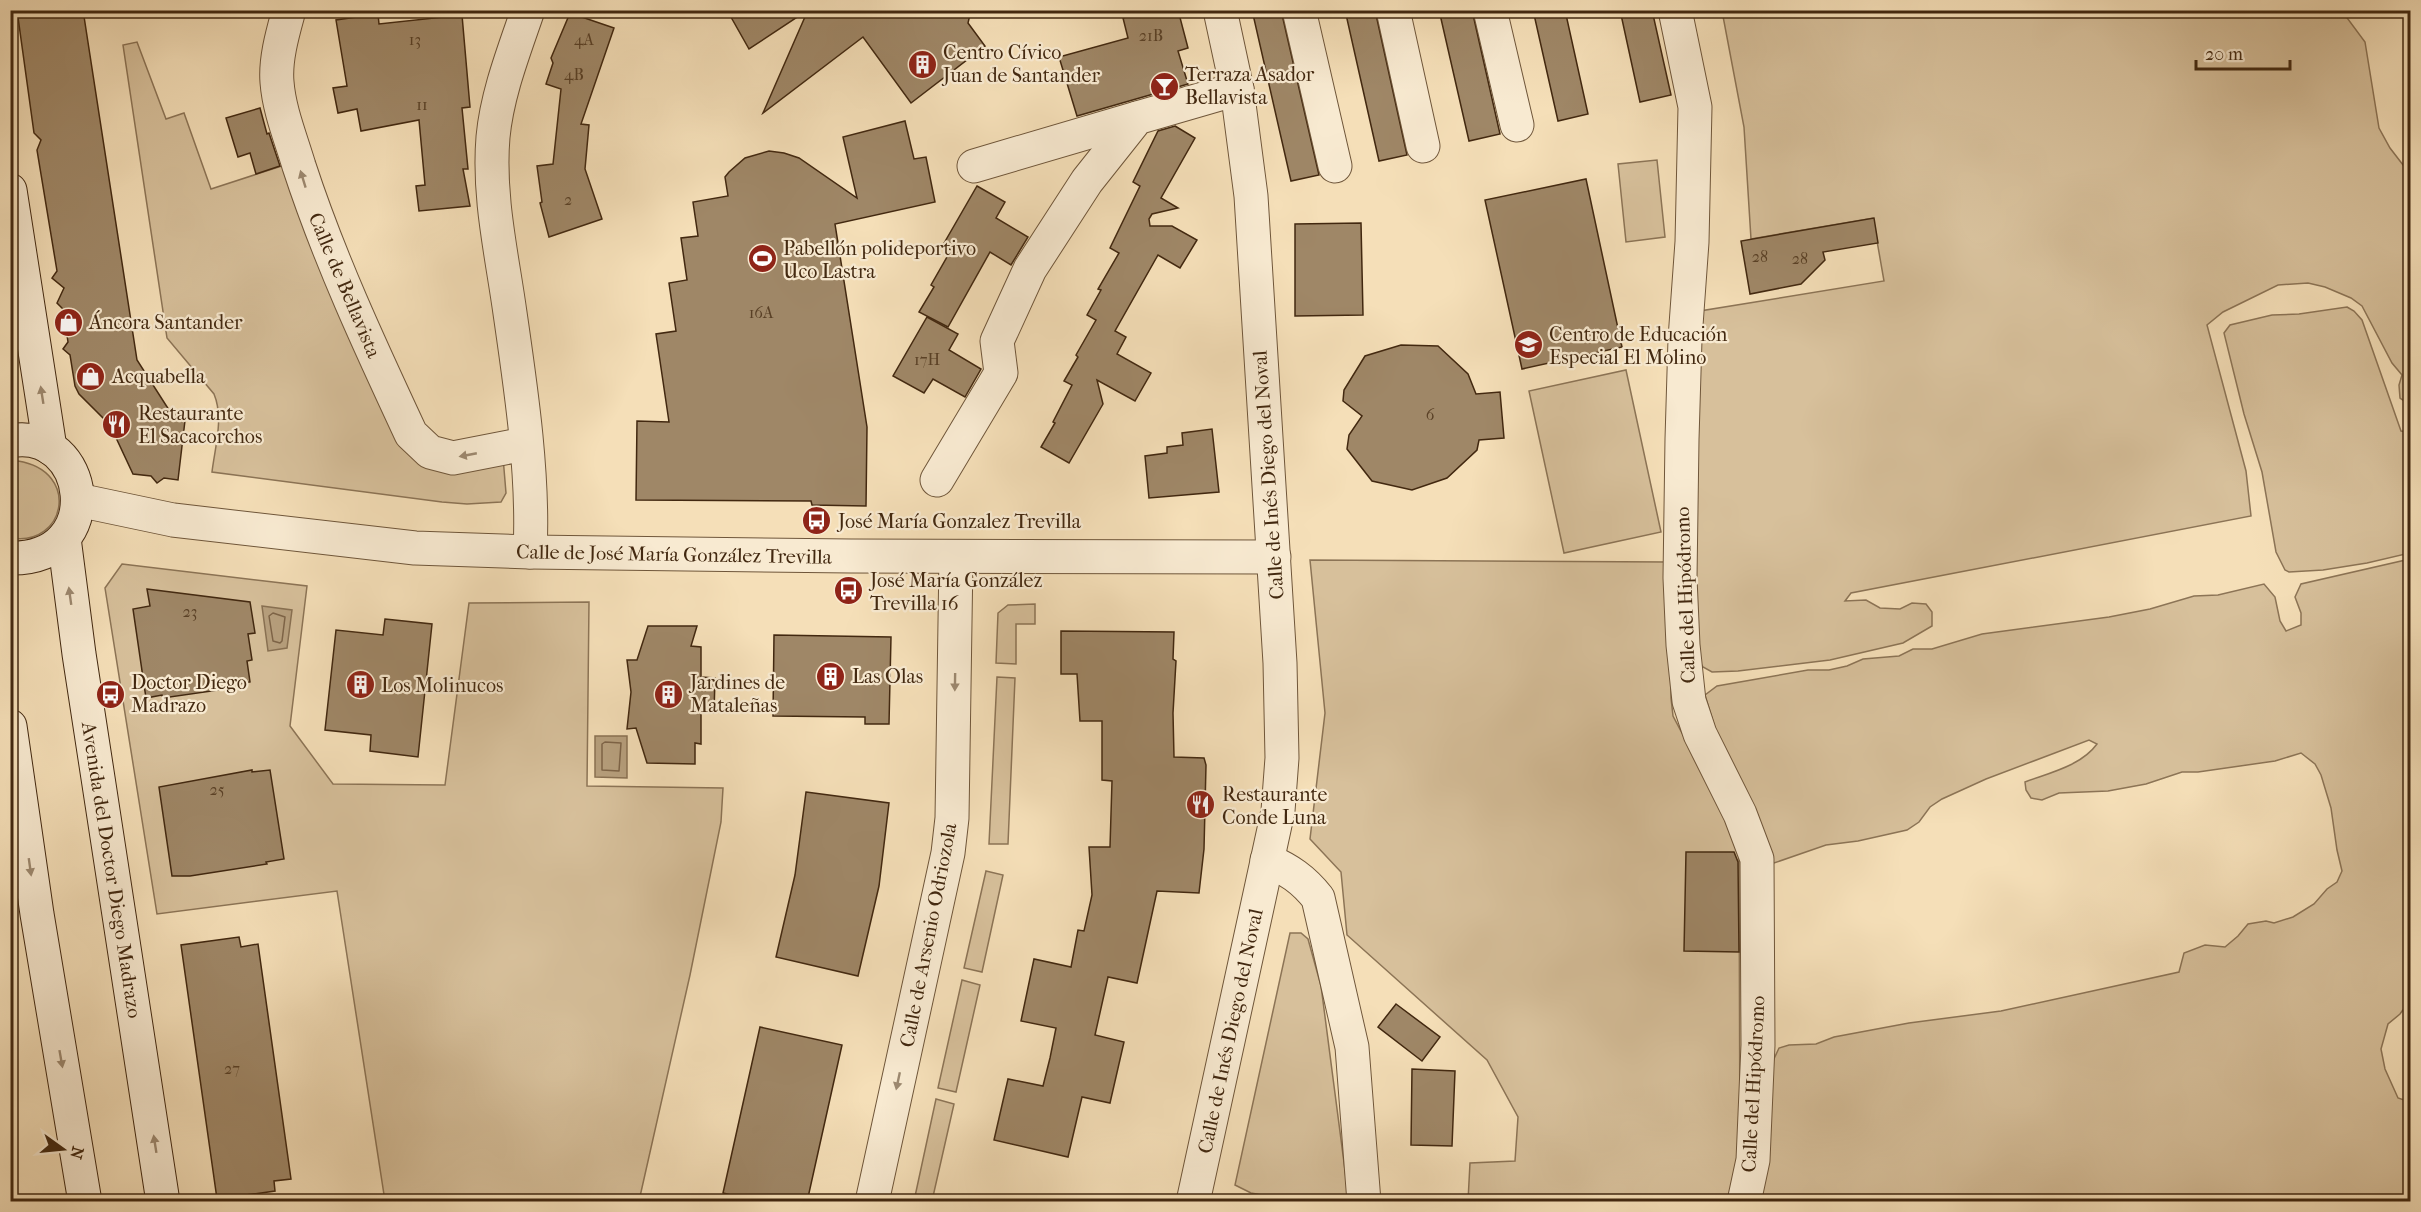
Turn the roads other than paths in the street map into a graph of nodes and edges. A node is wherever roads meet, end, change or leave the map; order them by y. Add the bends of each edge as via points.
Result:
1 (289, 10) edge
2 (528, 10) edge
3 (1220, 10) edge
4 (1299, 10) edge
5 (1393, 10) edge
6 (1490, 10) edge
7 (1675, 10) edge
8 (1237, 89) junction
9 (1137, 118) junction
10 (1517, 125) dead end
11 (1423, 146) dead end
12 (974, 166) dead end
13 (1335, 166) dead end
14 (10, 190) edge
15 (10, 441) edge
16 (525, 444) junction
17 (50, 448) junction
18 (937, 480) dead end
19 (78, 500) junction
20 (64, 538) junction
21 (530, 552) junction
22 (956, 556) junction
23 (1274, 557) junction
24 (10, 558) edge
25 (10, 726) edge
26 (1267, 860) junction
27 (85, 1202) edge
28 (164, 1202) edge
29 (873, 1202) edge
30 (1193, 1202) edge
31 (1364, 1202) edge
32 (1744, 1202) edge

16 -> 1 street, Calle de Bellavista via 453,458 430,452 411,434 343,288 290,139 277,82
2 - 16 street via 493,137 494,211
3 - 8 street, Calle de Inés Diego del Noval
4 - 13 street
5 - 11 street
6 - 10 street
7 - 32 street, Calle del Hipódromo via 1695,108 1682,451 1680,578 1684,656 1689,702 1700,734 1740,814 1757,859 1758,1045 1753,1160
8 - 9 street
8 - 23 street, Calle de Inés Diego del Noval via 1251,196
9 - 12 street
9 - 18 street via 1087,182 1030,269 997,342 1001,373
17 -> 14 street
15 - 17 street via 34,441
16 - 21 street via 532,520
17 - 19 street via 71,470
19 - 20 street via 77,514
19 - 21 street, Calle de José María González Trevilla via 173,520 415,548
20 - 24 street via 48,552
28 -> 20 street, Avenida del Doctor Diego Madrazo
21 - 22 street, Calle de José María González Trevilla
22 - 23 street, Calle de José María González Trevilla
22 -> 29 street, Calle de Arsenio Odriozola via 952,818
23 - 26 street, Calle de Inés Diego del Noval via 1282,758 1278,811
25 -> 27 street
26 - 30 street, Calle de Inés Diego del Noval
26 - 31 street via 1291,871 1318,898 1352,1047

